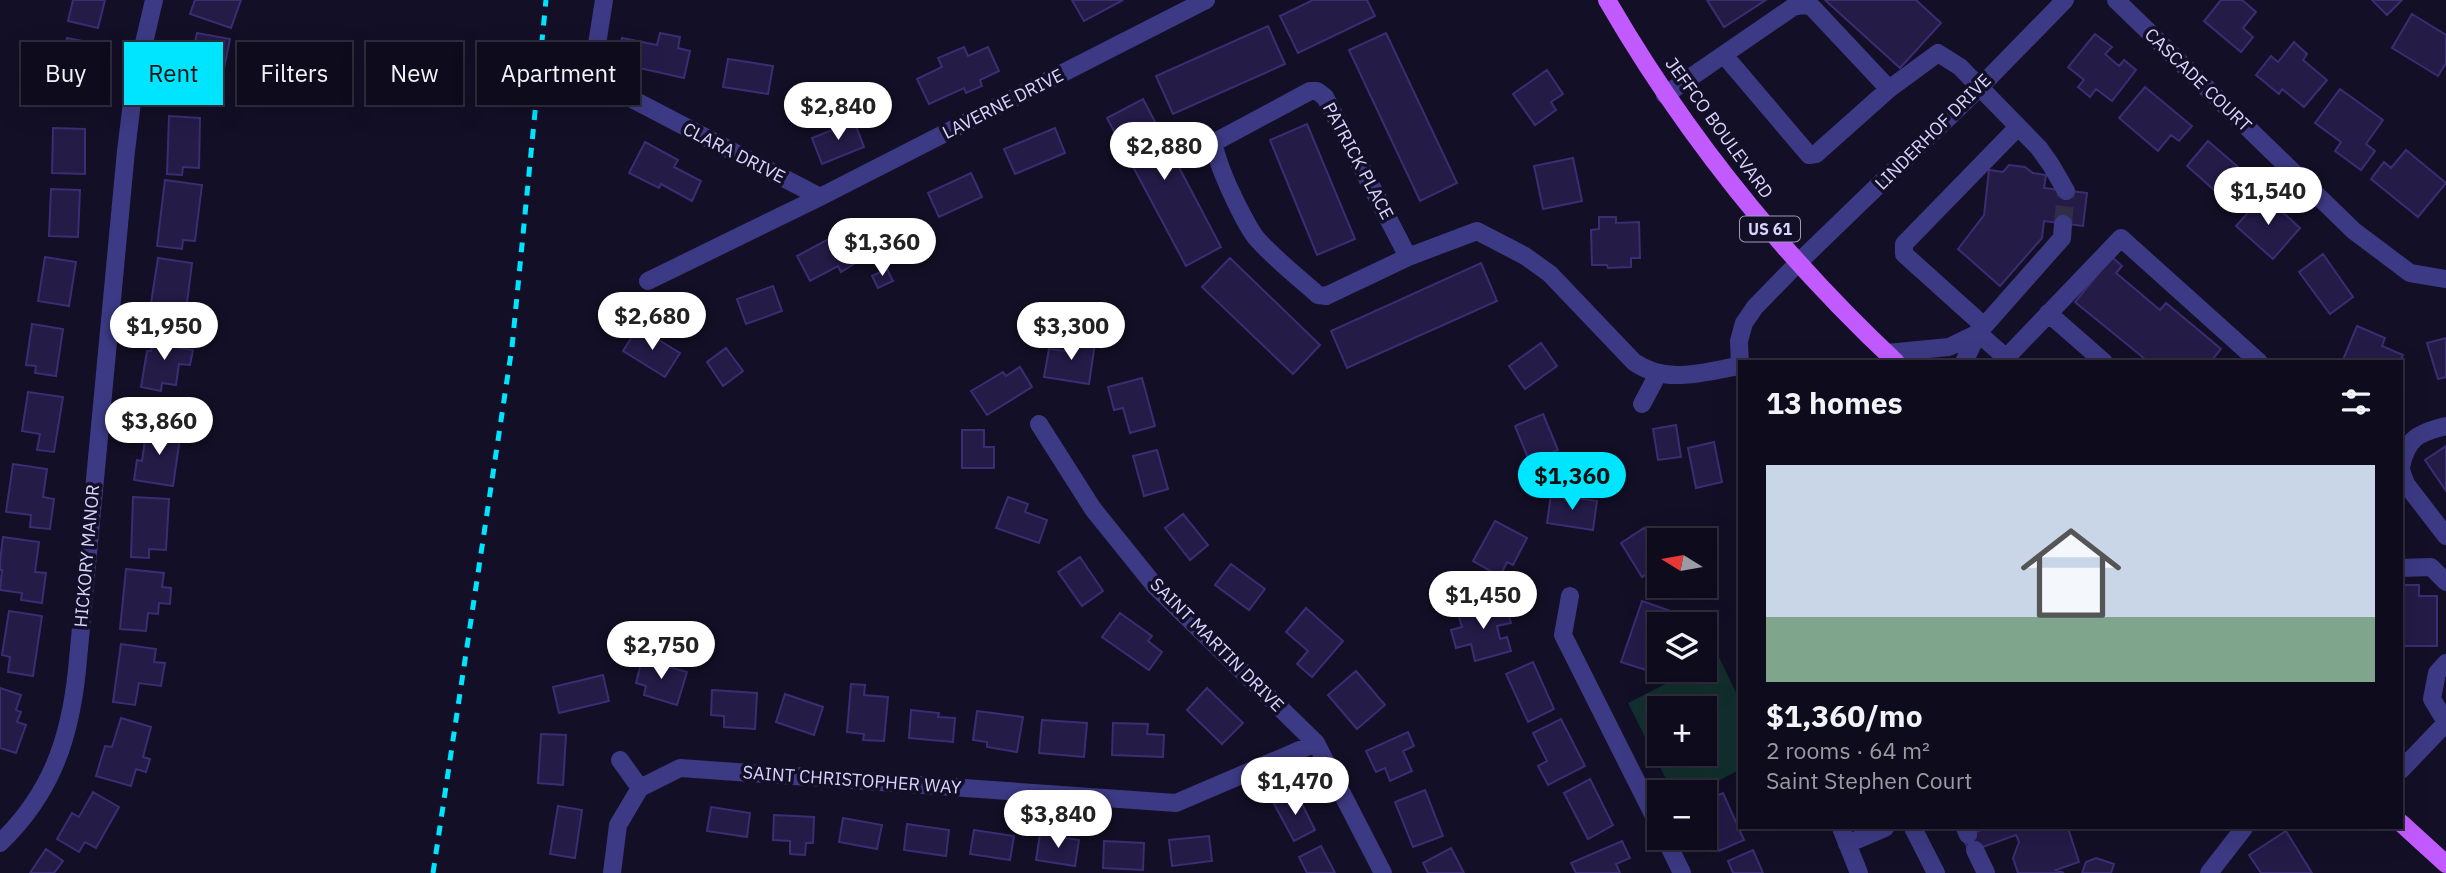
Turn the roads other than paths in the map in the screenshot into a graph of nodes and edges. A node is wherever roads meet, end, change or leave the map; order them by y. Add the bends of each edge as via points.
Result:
1 (154, 0) edge
2 (604, 0) edge
3 (1206, 0) edge
4 (1607, 0) edge
5 (2065, 0) edge
6 (2116, 0) edge
7 (1724, 55) junction
8 (1979, 88) junction
9 (1889, 89) junction
10 (1665, 95) junction
11 (2018, 127) junction
12 (2066, 191) tunnel mouth
13 (820, 197) junction
14 (2063, 224) tunnel mouth
15 (1408, 257) junction
16 (1799, 262) junction
17 (2446, 279) edge
18 (648, 281) dead end
19 (2048, 313) junction
20 (1981, 330) junction
21 (1891, 358) edge
22 (1739, 360) edge
23 (1965, 360) edge
24 (2008, 360) edge
25 (2102, 360) edge
26 (2257, 360) edge
27 (1738, 366) edge
28 (1658, 374) junction
29 (1642, 404) dead end
30 (1039, 424) dead end
31 (2446, 426) edge
32 (2403, 460) edge
33 (2403, 474) edge
34 (2446, 536) edge
35 (2403, 568) edge
36 (2446, 582) edge
37 (1570, 596) dead end
38 (2446, 663) edge
39 (2446, 723) edge
40 (1316, 743) junction
41 (621, 760) dead end
42 (2403, 768) edge
43 (640, 788) junction
44 (1647, 803) edge
45 (2403, 825) edge
46 (1880, 829) edge
47 (1914, 829) edge
48 (2243, 829) edge
49 (1844, 836) edge
50 (1970, 838) edge
51 (0, 843) edge
52 (1671, 850) edge
53 (2446, 864) edge
54 (612, 873) edge
55 (1383, 873) edge
56 (1682, 873) edge
57 (1859, 873) edge
58 (1936, 873) edge
59 (1986, 873) edge
60 (2209, 873) edge

1 - 51 street, HICKORY MANOR via 134,86 126,151 69,725 50,777 31,808
2 - 13 street, CLARA DRIVE via 594,63 611,89
3 - 13 street, LAVERNE DRIVE
4 - 10 main road, JEFFCO BOULEVARD / US 61
5 - 8 street, LINDERHOF DRIVE
6 - 17 street, CASCADE COURT via 2354,232 2410,274
7 - 9 street via 1793,7 1804,5 1812,7
7 - 9 street via 1809,155 1816,154
7 - 10 street
8 - 9 street via 1960,67 1938,53
8 - 11 street
8 - 16 street, LINDERHOF DRIVE
10 - 16 main road, JEFFCO BOULEVARD / US 61 via 1745,202
11 - 12 street via 2052,165
11 - 20 street via 1903,249
13 - 18 street, LAVERNE DRIVE
14 - 20 street via 2062,238
15 - 15 street, PATRICK PLACE via 1326,296 1318,295 1255,238 1225,180 1215,142 1317,91 1325,97
15 - 28 street, PATRICK PLACE via 1470,232 1482,232 1550,274 1634,362
16 - 21 main road, JEFFCO BOULEVARD / US 61
16 - 22 street, LINDERHOF DRIVE via 1744,323
19 - 24 street
19 - 25 street
19 - 26 street via 2121,238
20 - 21 street via 1948,347
20 - 23 street
20 - 24 street
27 - 28 street via 1676,376
28 - 29 street
30 - 40 street, SAINT MARTIN DRIVE via 1093,509 1155,586
31 - 32 street via 2416,436 2407,444
33 - 34 street
35 - 36 street via 2431,567
37 - 44 street via 1563,635
38 - 39 street via 2437,673 2432,699
39 - 42 street
40 - 43 street, SAINT CHRISTOPHER WAY via 1176,803 680,768
40 - 55 street, SAINT MARTIN DRIVE
41 - 43 street
43 - 54 street via 618,825
45 - 53 main road
46 - 49 street
47 - 58 street
48 - 60 street
49 - 57 street
50 - 59 street
52 - 56 street

